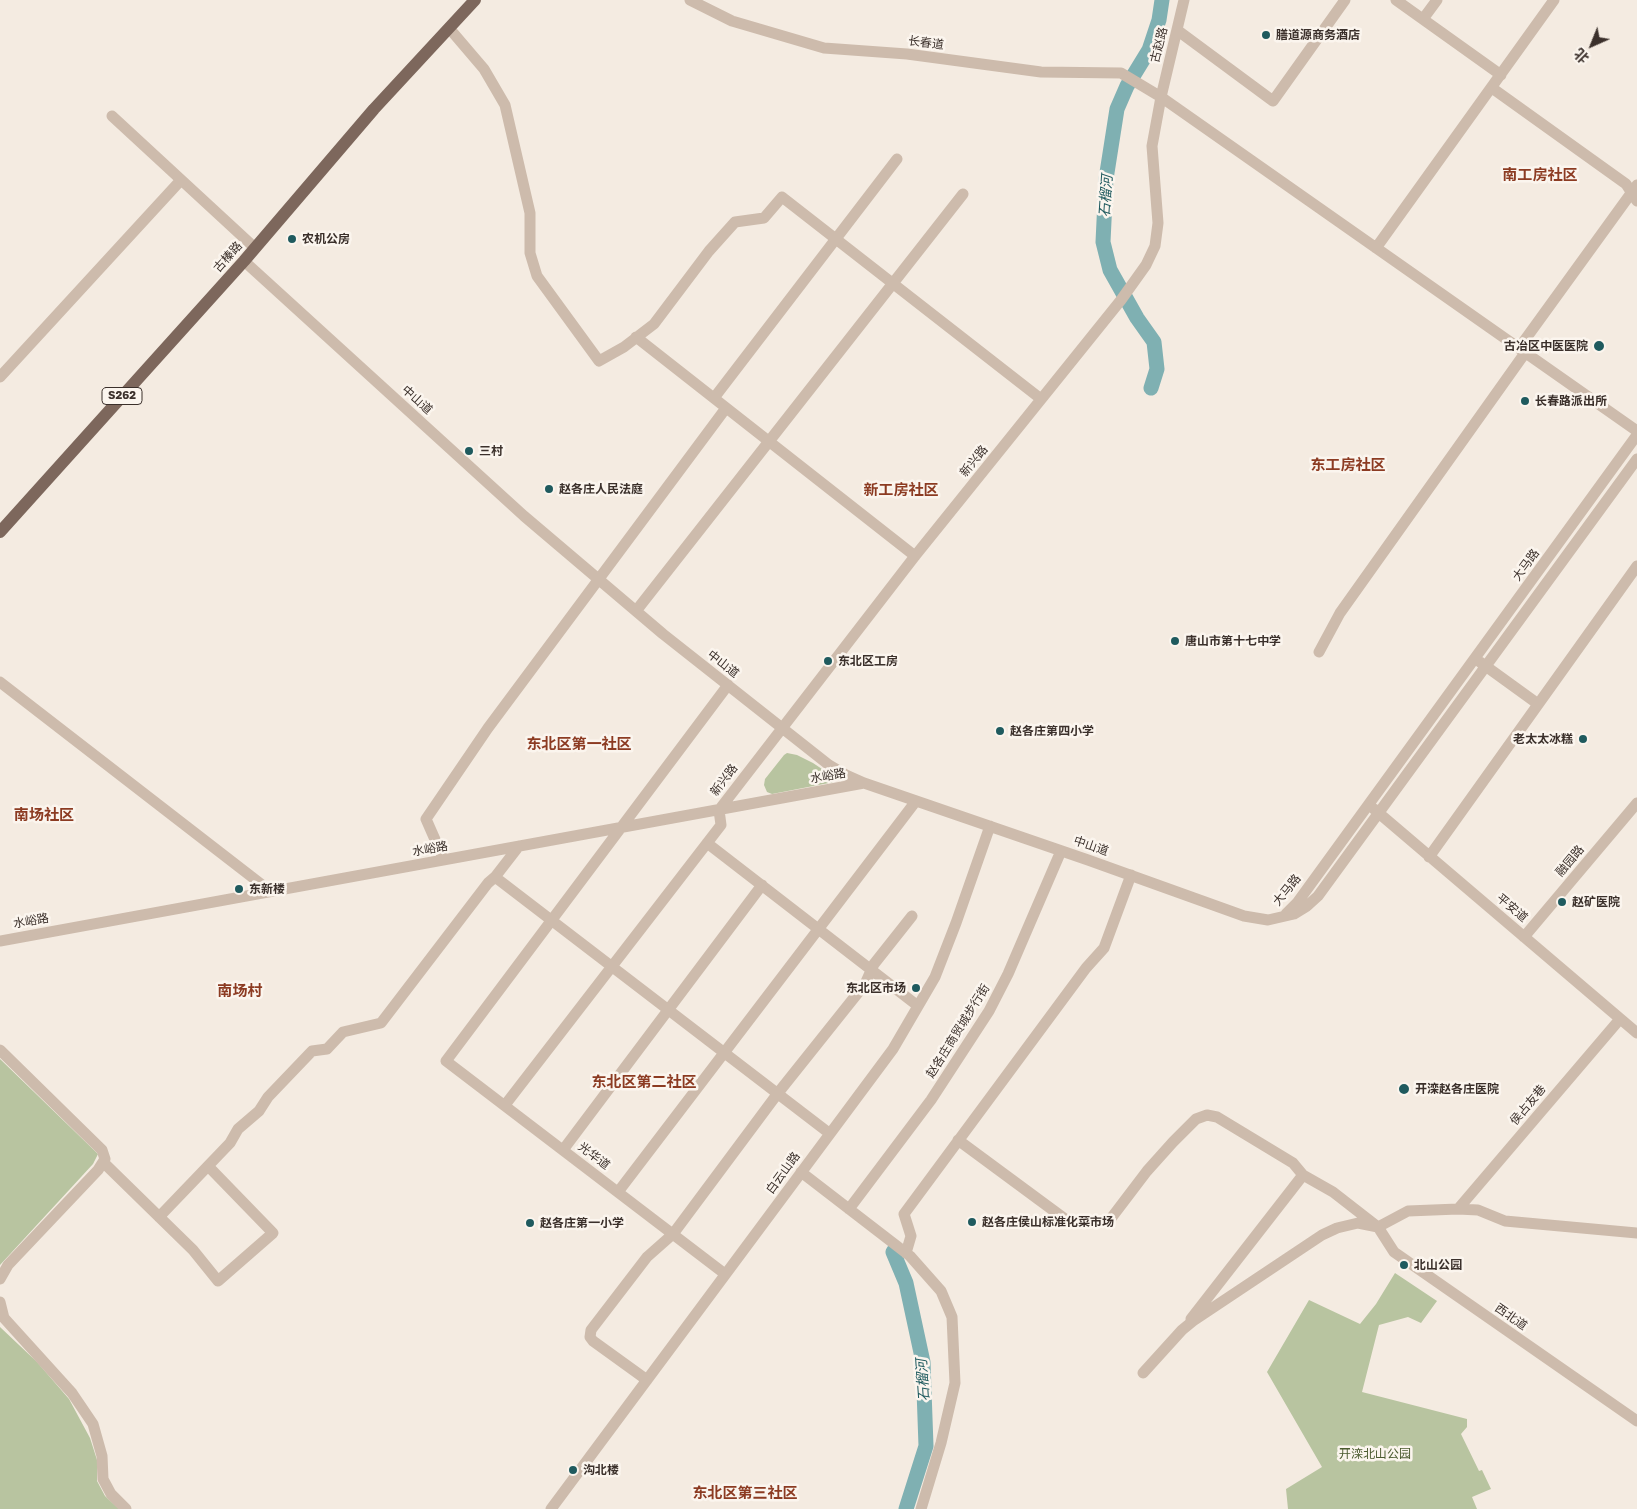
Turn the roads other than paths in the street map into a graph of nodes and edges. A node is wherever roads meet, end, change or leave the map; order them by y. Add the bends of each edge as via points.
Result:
1 (475, 0) edge
2 (690, 0) edge
3 (1184, 0) edge
4 (1345, 0) edge
5 (1396, 0) edge
6 (1437, 0) edge
7 (1554, 0) edge
8 (1423, 19) junction
9 (449, 28) junction
10 (1177, 30) junction
11 (1501, 75) junction
12 (1492, 88) junction
13 (1160, 97) junction
14 (112, 116) dead end
15 (897, 159) dead end
16 (181, 180) junction
17 (1635, 193) edge
18 (963, 194) dead end
19 (836, 239) junction
20 (255, 248) junction
21 (1376, 248) junction
22 (244, 261) junction
23 (893, 284) junction
24 (636, 337) junction
25 (1522, 350) junction
26 (0, 377) edge
27 (714, 398) junction
28 (1041, 399) junction
29 (726, 408) junction
30 (1637, 431) edge
31 (1637, 435) edge
32 (770, 442) junction
33 (1637, 459) edge
34 (0, 532) edge
35 (915, 556) junction
36 (1637, 566) edge
37 (598, 579) junction
38 (636, 611) junction
39 (1319, 652) dead end
40 (1475, 658) junction
41 (1485, 666) junction
42 (0, 682) edge
43 (728, 685) junction
44 (1538, 704) junction
45 (782, 727) junction
46 (864, 783) junction
47 (916, 801) junction
48 (1637, 803) edge
49 (1369, 804) junction
50 (719, 810) junction
51 (1378, 814) junction
52 (990, 826) junction
53 (621, 828) junction
54 (707, 843) junction
55 (519, 846) junction
56 (1061, 850) junction
57 (1429, 857) junction
58 (444, 860) junction
59 (1131, 875) junction
60 (495, 877) junction
61 (762, 886) junction
62 (270, 892) junction
63 (912, 916) dead end
64 (1282, 917) junction
65 (551, 921) junction
66 (818, 929) junction
67 (1524, 937) junction
68 (0, 941) edge
69 (612, 967) junction
70 (872, 970) junction
71 (918, 1006) junction
72 (668, 1010) junction
73 (1620, 1019) junction
74 (1637, 1033) edge
75 (0, 1050) edge
76 (724, 1052) junction
77 (778, 1093) junction
78 (505, 1106) junction
79 (830, 1133) junction
80 (958, 1140) junction
81 (563, 1150) junction
82 (103, 1162) junction
83 (208, 1166) junction
84 (801, 1172) junction
85 (1303, 1174) junction
86 (618, 1192) junction
87 (849, 1209) junction
88 (1458, 1209) junction
89 (159, 1217) junction
90 (1378, 1227) junction
91 (1637, 1233) edge
92 (673, 1234) junction
93 (906, 1253) junction
94 (725, 1274) junction
95 (0, 1279) edge
96 (0, 1302) edge
97 (1182, 1330) junction
98 (1143, 1373) dead end
99 (647, 1380) junction
100 (1637, 1421) edge
101 (126, 1509) edge
102 (551, 1509) edge
103 (921, 1509) edge

1 - 9 main road, 古榛路 / S262
2 - 13 street, 长春道 via 732,21 824,48 907,54 1041,72 1121,73
3 - 10 street, 古赵路
4 - 10 street via 1273,100
5 - 8 street
6 - 8 street
7 - 11 street
8 - 11 street
9 - 20 main road, 古榛路 / S262 via 374,109
9 - 24 street via 484,69 505,106 530,213 530,253 537,276 599,361
10 - 13 street, 古赵路
11 - 12 street
12 - 17 street
12 - 21 street
13 - 21 street, 长春道
13 - 28 street, 新兴路 via 1152,146 1158,223 1155,246 1132,286
14 - 16 street
15 - 19 street
16 - 20 street
16 - 26 street
17 - 25 street
18 - 23 street
19 - 23 street
19 - 24 street via 782,197 764,218 735,222 654,324
19 - 27 street
20 - 22 main road, 古榛路 / S262
21 - 25 street, 长春道
22 - 34 main road, 古榛路 / S262
22 - 37 street, 中山道 via 524,516
23 - 28 street
23 - 32 street
24 - 27 street
25 - 30 street, 长春道
25 - 39 street via 1340,612
27 - 29 street
28 - 35 street, 新兴路
29 - 32 street
29 - 37 street
31 - 40 street, 大马路
32 - 35 street
32 - 38 street
33 - 41 street, 大马路
35 - 45 street, 新兴路
36 - 44 street
37 - 38 street, 中山道
37 - 58 street via 488,728 426,819
38 - 43 street, 中山道
40 - 41 street
40 - 49 street, 大马路
41 - 44 street
41 - 51 street, 大马路
42 - 62 street
43 - 45 street, 中山道
43 - 53 street
44 - 57 street
45 - 46 street, 中山道 via 828,764
45 - 50 street, 新兴路
46 - 47 street, 中山道
46 - 50 street, 水峪路
47 - 52 street, 中山道
47 - 66 street
48 - 67 street, 融园路
49 - 51 street, 平安道
49 - 64 street, 大马路 via 1297,903
50 - 53 street, 水峪路
50 - 54 street via 721,825
51 - 57 street, 平安道
51 - 64 street, 大马路 via 1318,896 1294,914
52 - 56 street, 中山道
52 - 71 street, 白云山路 via 935,977
53 - 55 street, 水峪路
53 - 65 street
54 - 61 street
54 - 69 street
55 - 58 street, 水峪路
55 - 60 street
56 - 59 street, 中山道
56 - 87 street, 赵各庄商贸城步行街 via 989,1011 931,1100
57 - 67 street, 平安道
58 - 62 street, 水峪路
59 - 64 street, 中山道 via 1244,916 1268,920
59 - 80 street via 1104,948
60 - 65 street
60 - 83 street via 381,1023 343,1032 327,1049 312,1051 268,1097 259,1111 238,1128 230,1143
61 - 66 street
61 - 72 street
62 - 68 street, 水峪路
63 - 70 street
65 - 69 street
65 - 78 street, 光华道 via 446,1061
66 - 70 street
66 - 76 street
67 - 73 street, 平安道
69 - 72 street
69 - 78 street
70 - 71 street
70 - 77 street via 865,984
71 - 79 street, 白云山路 via 893,1049
72 - 76 street
72 - 81 street
73 - 74 street, 平安道
73 - 88 street, 侯占友巷
75 - 82 street via 102,1150
76 - 77 street
76 - 86 street
77 - 79 street
77 - 92 street
78 - 81 street, 光华道
79 - 84 street, 白云山路
80 - 85 street, 西北道 via 1071,1222 1109,1221 1173,1142 1196,1119 1207,1115 1217,1117 1294,1163
80 - 93 street via 904,1214 911,1236
81 - 86 street, 光华道
82 - 89 street
82 - 95 street via 8,1265
83 - 89 street
83 - 89 street via 272,1233 218,1281 193,1250
84 - 87 street
84 - 94 street, 白云山路
85 - 90 street, 西北道 via 1333,1192
85 - 97 street
86 - 92 street, 光华道
87 - 93 street
88 - 90 street via 1408,1212
88 - 91 street via 1478,1210 1505,1221
90 - 97 street via 1358,1223 1322,1235
90 - 100 street, 西北道 via 1394,1252
92 - 94 street, 光华道
92 - 99 street via 647,1257 590,1334 593,1341
93 - 103 street via 941,1291 952,1317 954,1383 941,1443
94 - 99 street, 白云山路
96 - 101 street via 4,1318 72,1393 93,1424 102,1456 103,1479 111,1494
97 - 98 street
99 - 102 street, 白云山路

